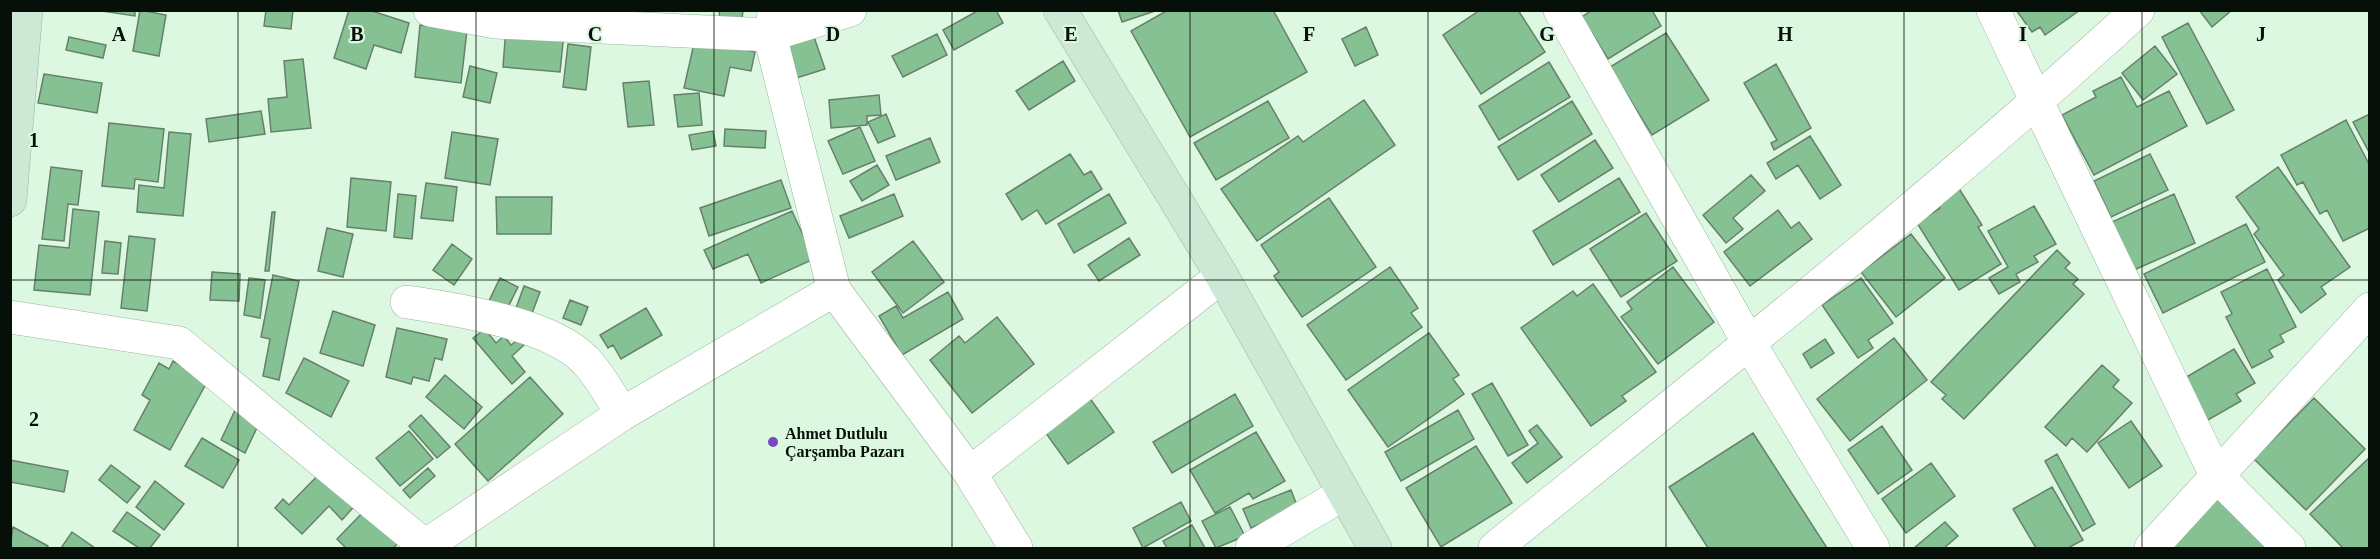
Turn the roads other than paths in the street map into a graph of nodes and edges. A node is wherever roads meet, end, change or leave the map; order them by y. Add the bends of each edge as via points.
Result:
1 (26, 10) edge
2 (430, 10) edge
3 (850, 10) edge
4 (1060, 10) edge
5 (1560, 10) edge
6 (1993, 10) edge
7 (2138, 10) edge
8 (772, 23) edge
9 (2036, 104) junction
10 (10, 200) edge
11 (1222, 276) junction
12 (834, 290) junction
13 (407, 302) dead end
14 (2370, 309) edge
15 (10, 317) edge
16 (1749, 343) junction
17 (622, 414) junction
18 (970, 473) junction
19 (2216, 475) junction
20 (1343, 494) junction
21 (426, 547) edge
22 (1016, 549) edge
23 (1252, 549) edge
24 (1375, 549) edge
25 (1495, 549) edge
26 (1873, 549) edge
27 (2151, 549) edge
28 (2289, 549) edge

1 - 10 street
2 - 8 street via 496,22
3 - 8 street
4 - 11 street
5 - 16 street
6 - 9 street
7 - 9 street
8 - 12 street
9 - 16 street
9 - 19 street
11 - 18 street
11 - 20 street
12 - 17 street
12 - 18 street
13 - 17 street via 479,313 567,345 586,361
14 - 19 street
15 - 21 street via 179,343
16 - 25 street
16 - 26 street
17 - 21 street
18 - 22 street
19 - 27 street
19 - 28 street
20 - 23 street
20 - 24 street

